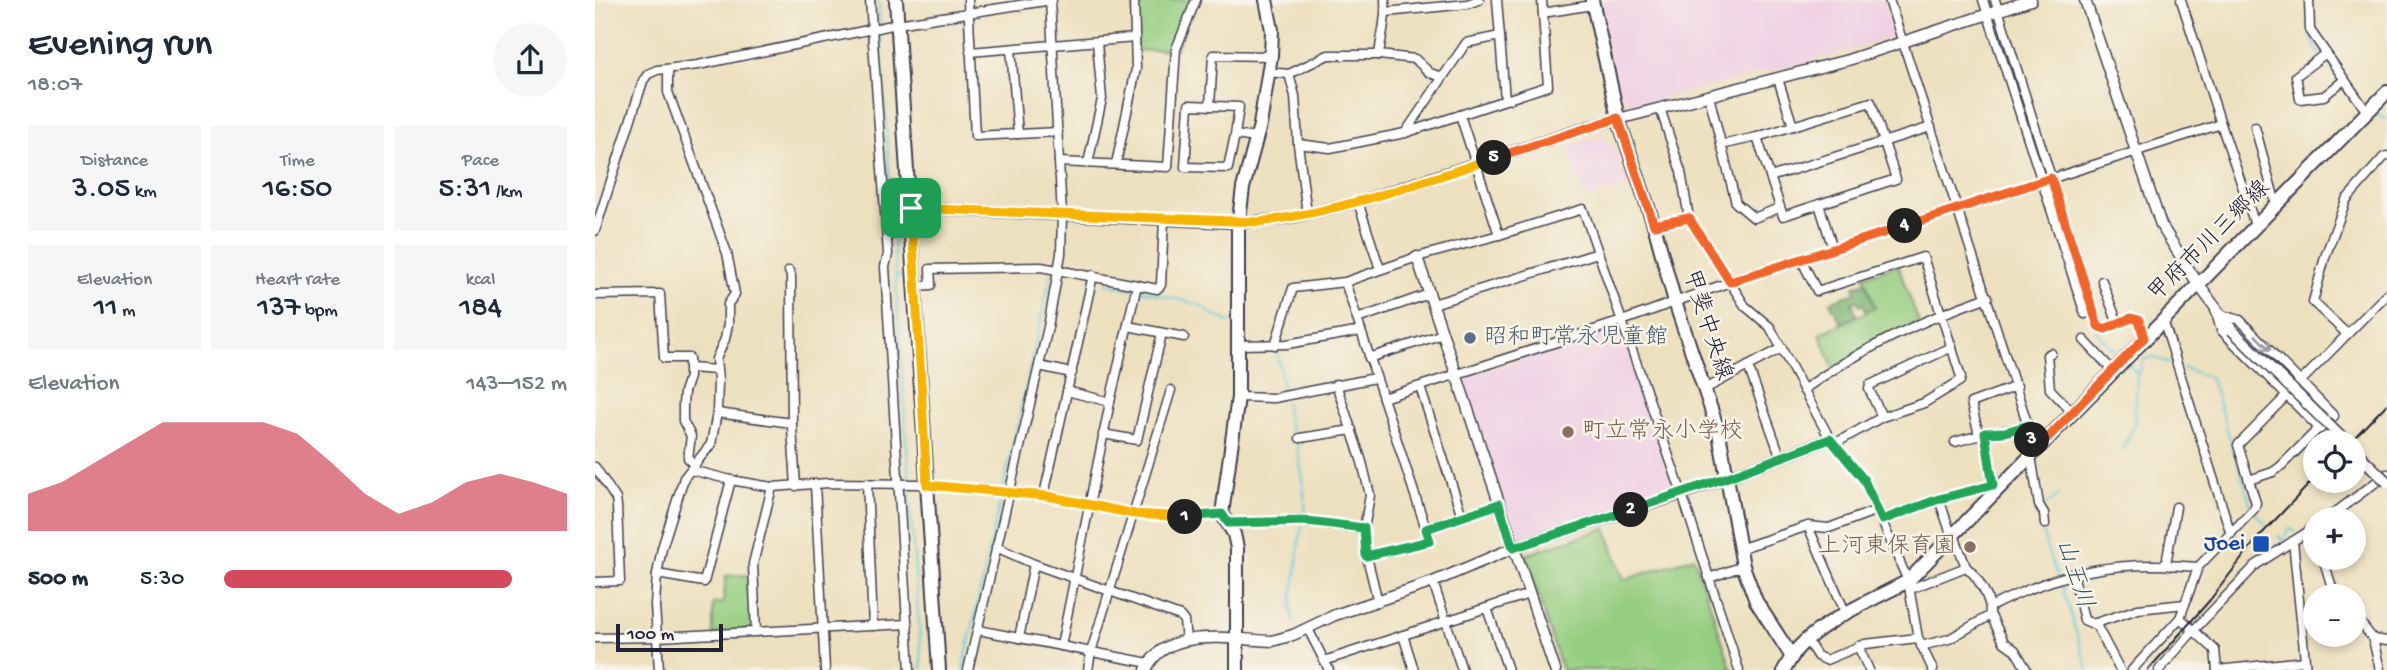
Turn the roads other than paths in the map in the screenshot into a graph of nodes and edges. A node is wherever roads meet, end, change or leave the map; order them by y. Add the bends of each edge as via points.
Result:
1 (870, 0) edge
2 (896, 0) edge
3 (968, 0) edge
4 (1051, 0) edge
5 (1134, 0) edge
6 (1196, 0) edge
7 (1385, 0) edge
8 (1479, 0) edge
9 (1497, 0) edge
10 (1542, 0) edge
11 (1889, 0) edge
12 (1983, 0) edge
13 (1995, 0) edge
14 (2031, 0) edge
15 (2085, 0) edge
16 (2181, 0) edge
17 (2309, 0) edge
18 (1269, 1) edge
19 (1592, 2) edge
20 (1386, 12) junction
21 (968, 13) junction
22 (1543, 13) junction
23 (1993, 13) junction
24 (891, 25) junction
25 (874, 29) junction
26 (1500, 36) junction
27 (1135, 38) junction
28 (1097, 42) junction
29 (1903, 42) junction
30 (1052, 46) junction
31 (1011, 49) junction
32 (971, 52) junction
33 (2326, 53) junction
34 (1379, 55) junction
35 (1271, 56) junction
36 (668, 69) junction
37 (1268, 72) junction
38 (1289, 74) junction
39 (1442, 77) junction
40 (1778, 79) junction
41 (2344, 80) junction
42 (2387, 92) edge
43 (1709, 96) junction
44 (1505, 100) junction
45 (1210, 106) junction
46 (1660, 108) junction
47 (2367, 112) junction
48 (1460, 115) junction
49 (1618, 118) junction
50 (2221, 124) junction
51 (1793, 126) junction
52 (1931, 127) junction
53 (2255, 127) dead end
54 (1058, 132) junction
55 (1405, 133) junction
56 (1018, 134) junction
57 (1235, 135) junction
58 (1757, 137) junction
59 (1256, 138) junction
60 (1884, 141) junction
61 (1298, 145) junction
62 (1721, 145) junction
63 (2134, 151) junction
64 (2387, 156) edge
65 (1059, 162) junction
66 (1088, 163) junction
67 (1116, 164) junction
68 (1476, 164) junction
69 (1770, 177) junction
70 (2047, 180) junction
71 (1358, 202) junction
72 (2279, 202) junction
73 (1819, 204) junction
74 (911, 208) junction
75 (1779, 208) junction
76 (1959, 209) junction
77 (1307, 214) junction
78 (1062, 215) junction
79 (1689, 218) junction
80 (1164, 220) junction
81 (1239, 223) junction
82 (1654, 225) junction
83 (2255, 226) junction
84 (595, 231) edge
85 (1499, 235) junction
86 (1833, 249) junction
87 (1598, 253) junction
88 (1417, 257) junction
89 (1801, 259) junction
90 (1060, 269) junction
91 (1380, 269) junction
92 (789, 271) dead end
93 (1094, 275) junction
94 (2102, 281) dead end
95 (1345, 282) junction
96 (1730, 282) junction
97 (2198, 284) junction
98 (1137, 285) junction
99 (915, 286) junction
100 (2387, 294) edge
101 (595, 295) edge
102 (1988, 297) junction
103 (1431, 299) junction
104 (1675, 302) junction
105 (2217, 310) junction
106 (1941, 313) junction
107 (2085, 314) dead end
108 (1357, 319) junction
109 (2163, 320) junction
110 (1622, 321) junction
111 (2118, 324) junction
112 (1128, 326) junction
113 (1360, 331) junction
114 (1162, 333) junction
115 (1443, 334) junction
116 (2347, 334) junction
117 (1184, 337) dead end
118 (2144, 338) junction
119 (2084, 340) dead end
120 (1238, 345) junction
121 (1275, 345) junction
122 (1952, 347) junction
123 (1782, 348) junction
124 (2051, 353) dead end
125 (1370, 358) junction
126 (1039, 366) junction
127 (1748, 366) junction
128 (690, 368) junction
129 (716, 370) junction
130 (2113, 371) junction
131 (1072, 373) junction
132 (1456, 376) junction
133 (1375, 378) junction
134 (2300, 381) junction
135 (1336, 384) junction
136 (2017, 386) junction
137 (1420, 387) junction
138 (1705, 389) junction
139 (1171, 390) dead end
140 (1803, 390) junction
141 (1067, 391) junction
142 (2285, 396) junction
143 (1238, 397) junction
144 (1383, 398) junction
145 (1110, 402) junction
146 (717, 413) junction
147 (2073, 413) junction
148 (1882, 417) junction
149 (792, 423) junction
150 (2029, 425) junction
151 (2319, 428) junction
152 (1352, 430) junction
153 (2334, 430) edge
154 (1103, 434) junction
155 (1982, 434) junction
156 (1300, 438) dead end
157 (1832, 442) junction
158 (1955, 442) dead end
159 (2034, 453) junction
160 (1781, 458) junction
161 (2366, 462) edge
162 (595, 467) edge
163 (693, 468) junction
164 (2387, 474) edge
165 (1728, 477) junction
166 (731, 480) junction
167 (2249, 480) junction
168 (2387, 482) edge
169 (867, 483) junction
170 (900, 484) junction
171 (922, 484) junction
172 (815, 485) junction
173 (772, 486) junction
174 (796, 486) junction
175 (1993, 489) junction
176 (1005, 492) junction
177 (1682, 494) junction
178 (1044, 495) junction
179 (1939, 499) junction
180 (1499, 504) junction
181 (1089, 505) junction
182 (2176, 507) dead end
183 (2343, 507) edge
184 (1877, 510) junction
185 (1134, 514) junction
186 (1462, 516) junction
187 (1225, 518) junction
188 (1882, 520) junction
189 (2045, 524) dead end
190 (1808, 526) junction
191 (1364, 528) junction
192 (1426, 529) junction
193 (2231, 534) junction
194 (1953, 536) junction
195 (2303, 536) edge
196 (2293, 541) junction
197 (996, 547) junction
198 (1513, 548) junction
199 (1739, 549) junction
200 (1366, 556) junction
201 (1034, 564) junction
202 (2166, 564) junction
203 (1743, 566) junction
204 (1966, 567) junction
205 (2198, 567) junction
206 (2073, 573) junction
207 (657, 574) junction
208 (1075, 578) junction
209 (1709, 578) junction
210 (595, 582) edge
211 (1433, 582) junction
212 (1909, 585) junction
213 (1109, 592) junction
214 (1529, 594) junction
215 (1378, 602) junction
216 (2185, 604) junction
217 (1487, 608) junction
218 (1990, 611) junction
219 (1846, 614) junction
220 (2180, 618) junction
221 (1445, 622) junction
222 (2095, 623) junction
223 (908, 624) junction
224 (873, 626) junction
225 (823, 628) junction
226 (1308, 629) junction
227 (978, 630) junction
228 (2194, 630) junction
229 (2366, 630) edge
230 (756, 632) junction
231 (1403, 635) junction
232 (657, 637) junction
233 (595, 638) edge
234 (1020, 638) junction
235 (1186, 639) junction
236 (2373, 639) junction
237 (1236, 640) junction
238 (1807, 640) junction
239 (2387, 641) edge
240 (1920, 642) junction
241 (1061, 646) junction
242 (1858, 646) junction
243 (1091, 652) junction
244 (1792, 657) junction
245 (1324, 661) junction
246 (2306, 666) edge
247 (1147, 667) edge
248 (659, 670) edge
249 (825, 670) edge
250 (910, 670) edge
251 (939, 670) edge
252 (968, 670) edge
253 (1087, 670) edge
254 (1237, 670) edge
255 (1329, 670) edge
256 (1414, 670) edge
257 (1462, 670) edge
258 (1508, 670) edge
259 (1555, 670) edge
260 (1739, 670) edge
261 (1784, 670) edge
262 (1797, 670) edge
263 (1869, 670) edge
264 (1933, 670) edge
265 (2027, 670) edge
266 (2120, 670) edge
267 (2132, 670) edge
268 (2159, 670) edge
269 (2217, 670) edge
270 (2380, 670) edge

1 - 25 street
2 - 24 main road
3 - 21 street
4 - 21 street
4 - 30 street
5 - 27 street
6 - 67 street via 1177,49 1167,167
7 - 20 street
8 - 20 street
9 - 26 street
10 - 22 street
11 - 29 street
12 - 23 street
13 - 23 street
14 - 23 street
15 - 63 street
16 - 50 street
17 - 33 street via 2310,30
18 - 35 main road
19 - 22 street
19 - 49 main road, 甲斐中央線
20 - 34 street
21 - 24 street
21 - 32 street
22 - 44 street via 1548,86
23 - 29 street
23 - 70 street
24 - 25 street
24 - 74 main road
25 - 36 street
25 - 170 street
26 - 39 street via 1466,43
26 - 44 street
27 - 28 street
27 - 67 street via 1136,69
28 - 30 street
28 - 66 street via 1102,99
29 - 40 street
29 - 52 street
30 - 31 street
30 - 54 street
31 - 32 street
31 - 56 street
32 - 56 street via 975,136
33 - 41 street
33 - 41 street via 2296,76 2300,99 2324,96
34 - 38 street via 1328,55
34 - 39 street via 1415,59
35 - 37 main road
35 - 45 street via 1213,55
36 - 84 street via 648,74 643,81
36 - 129 street via 667,92 727,253 734,284
37 - 38 street
37 - 59 main road
38 - 61 street
39 - 55 street
40 - 43 street
40 - 51 street
41 - 47 street
42 - 47 main road, 甲府市川三郷線
43 - 46 street
43 - 62 street
44 - 48 street
45 - 57 street via 1239,107
45 - 57 street via 1189,105 1185,167 1228,168
46 - 49 street
46 - 79 street via 1681,173
47 - 72 main road, 甲府市川三郷線
48 - 55 street
48 - 68 street
49 - 68 street
49 - 82 main road, 甲斐中央線
50 - 63 street
50 - 83 street
51 - 58 street
51 - 60 street via 1871,102
52 - 60 street
52 - 76 street
53 - 72 street
54 - 56 street
54 - 65 street
55 - 61 street via 1330,148
57 - 59 street
58 - 62 street
58 - 69 street
59 - 81 main road
60 - 69 street
60 - 73 street via 1896,179
61 - 77 street
62 - 75 street via 1736,203 1754,218
63 - 70 street
63 - 97 street via 2161,225
64 - 116 street via 2346,200 2313,302
65 - 66 street
65 - 78 street
66 - 67 street
68 - 71 street
68 - 85 street
69 - 75 street
70 - 76 street
70 - 107 street
70 - 111 street via 2098,326 2105,329
71 - 77 street
71 - 91 street
72 - 83 main road, 甲府市川三郷線
73 - 75 street via 1783,216
73 - 86 street
74 - 78 street
74 - 99 main road
76 - 86 street
76 - 102 street
77 - 81 street
78 - 80 street
78 - 90 street
79 - 82 street
79 - 96 street
80 - 81 street
80 - 98 street via 1161,285 1157,289
81 - 120 main road
82 - 104 main road, 甲斐中央線
83 - 97 main road, 甲府市川三郷線
85 - 87 street via 1583,209
85 - 88 street
86 - 89 street
87 - 103 street
87 - 110 street
88 - 91 street
88 - 103 street
89 - 96 street
89 - 106 street via 1817,291 1923,257
90 - 93 street
90 - 99 street via 930,269 931,285
90 - 126 street
91 - 95 street
92 - 149 street
93 - 98 street
93 - 131 street
94 - 111 street
95 - 108 street
95 - 121 street via 1293,288
96 - 104 street
96 - 123 street via 1745,306 1770,327
97 - 105 street
97 - 109 main road, 甲府市川三郷線
98 - 112 street
99 - 171 main road
100 - 116 street
101 - 128 street via 660,294 664,358 689,358
102 - 106 street
102 - 136 street
103 - 108 street
103 - 115 street
104 - 110 street
104 - 138 main road, 甲斐中央線
105 -> 134 street via 2240,320
105 - 142 street via 2221,330
105 - 153 street, bridge
106 - 122 street
106 - 140 street via 1860,352
108 - 113 street
109 - 118 main road, 甲府市川三郷線
109 - 193 street
110 - 132 street
110 - 177 street
111 - 118 street via 2139,320
112 - 114 street
112 - 145 street
113 - 121 street
113 - 125 street
114 - 117 street
114 - 154 street via 1137,440
115 - 125 street
115 - 132 street
116 - 134 street
118 - 130 main road, 甲府市川三郷線
119 - 130 street
120 - 121 street
120 - 143 main road
122 - 148 street via 1960,381 1924,403
122 - 148 street via 1870,385
123 - 127 street
123 - 140 street
124 - 147 street via 2047,355 2050,389
125 - 133 street
126 - 131 street
126 - 176 street
127 - 138 street
127 - 160 street
128 - 129 street
128 - 163 street via 683,421 691,436 688,458
129 - 146 street
130 - 147 main road, 甲府市川三郷線
131 - 141 street
132 - 137 street
132 - 180 street
133 - 135 street
133 - 144 street
134 - 142 street
134 - 151 street via 2334,416
135 - 143 street via 1274,398
135 - 152 street
136 - 150 street
136 - 155 street via 1971,403
137 - 144 street
137 - 186 street
138 - 165 main road, 甲斐中央線
139 - 185 street
140 - 157 street
141 - 145 street
141 - 178 street
142 - 151 street
142 - 167 street via 2238,445
143 - 187 main road
144 - 192 street
145 - 154 street
146 - 149 street
146 - 163 street via 711,444
147 - 159 main road, 甲府市川三郷線
148 - 157 street
149 - 174 street
150 - 155 street
150 - 159 street
151 - 167 street via 2280,467
152 - 156 street
152 - 191 street via 1370,495
154 - 181 street
155 - 158 street
155 - 175 street
157 - 160 street
157 - 184 street via 1864,480
159 - 175 main road, 甲府市川三郷線
159 - 189 street
160 - 165 street
161 - 168 street, bridge
162 - 210 street via 617,506 619,581
163 - 166 street
163 - 207 street via 684,478
164 - 183 street
165 - 177 street
165 - 199 main road, 甲斐中央線
166 - 173 street
166 - 207 street via 704,582
167 - 193 street via 2254,509
169 - 170 street
169 - 172 street
169 - 224 street
170 - 171 street
170 - 223 street
171 - 176 street
171 - 251 main road
172 - 174 street
172 - 225 street
173 - 174 street
173 - 230 street via 753,564
175 - 179 street
175 - 194 main road, 甲府市川三郷線
176 - 178 street
176 - 197 street
177 - 198 street
177 - 209 street
178 - 181 street
179 - 188 street
179 - 194 street
180 - 186 street
180 - 198 street
181 - 185 street
181 - 208 street
182 - 202 street
184 - 188 street
184 - 190 street via 1829,528
185 - 187 street
185 - 213 street
186 - 192 street
187 - 191 street
187 - 237 main road via 1237,548
188 - 212 street
190 - 199 street
190 - 219 street
191 - 200 street
192 - 200 street via 1430,541
193 - 205 street
194 - 204 street
194 - 212 main road, 甲府市川三郷線
195 - 196 street
196 - 228 street via 2256,565
196 - 246 street
197 - 201 street
197 - 227 street
198 - 211 street
198 - 214 street
199 - 203 main road, 甲斐中央線
200 - 215 street
201 - 208 street
201 - 234 street
202 - 205 street
202 - 206 street
203 - 209 street
203 - 244 main road, 甲斐中央線 via 1756,601
204 - 212 street
204 - 218 street via 1975,575
205 - 216 street
206 - 218 street
206 - 222 street via 2084,620
207 - 232 street
208 - 213 street
208 - 241 street
209 - 260 street
211 - 215 street
211 - 221 street
212 - 219 main road, 甲府市川三郷線
212 - 240 street
213 - 235 street via 1180,616
213 - 243 street
214 - 217 street
214 - 259 street
215 - 226 street
216 - 220 street
216 - 222 street via 2138,609
217 - 221 street
217 - 258 street
218 - 240 street via 1949,639
218 - 265 street via 2004,642
219 - 238 main road, 甲府市川三郷線
220 - 228 street
220 - 267 street
221 - 231 street
221 - 257 street
222 - 266 street
223 - 224 street
223 - 250 street
224 - 225 street
225 - 230 street
225 - 249 street
226 - 237 street via 1280,640
226 - 245 street
227 - 234 street
227 - 252 street
228 - 268 street
228 - 269 street via 2215,650
229 - 236 street
230 - 232 street
231 - 245 street
231 - 256 street
232 - 233 street
232 - 248 street
234 - 241 street
235 - 237 street
235 - 247 street via 1164,647
236 - 239 street
236 - 270 street
237 - 254 main road
238 - 242 street via 1822,660
238 - 244 main road, 甲府市川三郷線
240 - 242 street
240 - 264 street
241 - 243 street
242 - 263 street
243 - 247 street
243 - 253 street
244 - 261 main road, 甲府市川三郷線
244 - 262 street
245 - 255 street
246 - 269 street

